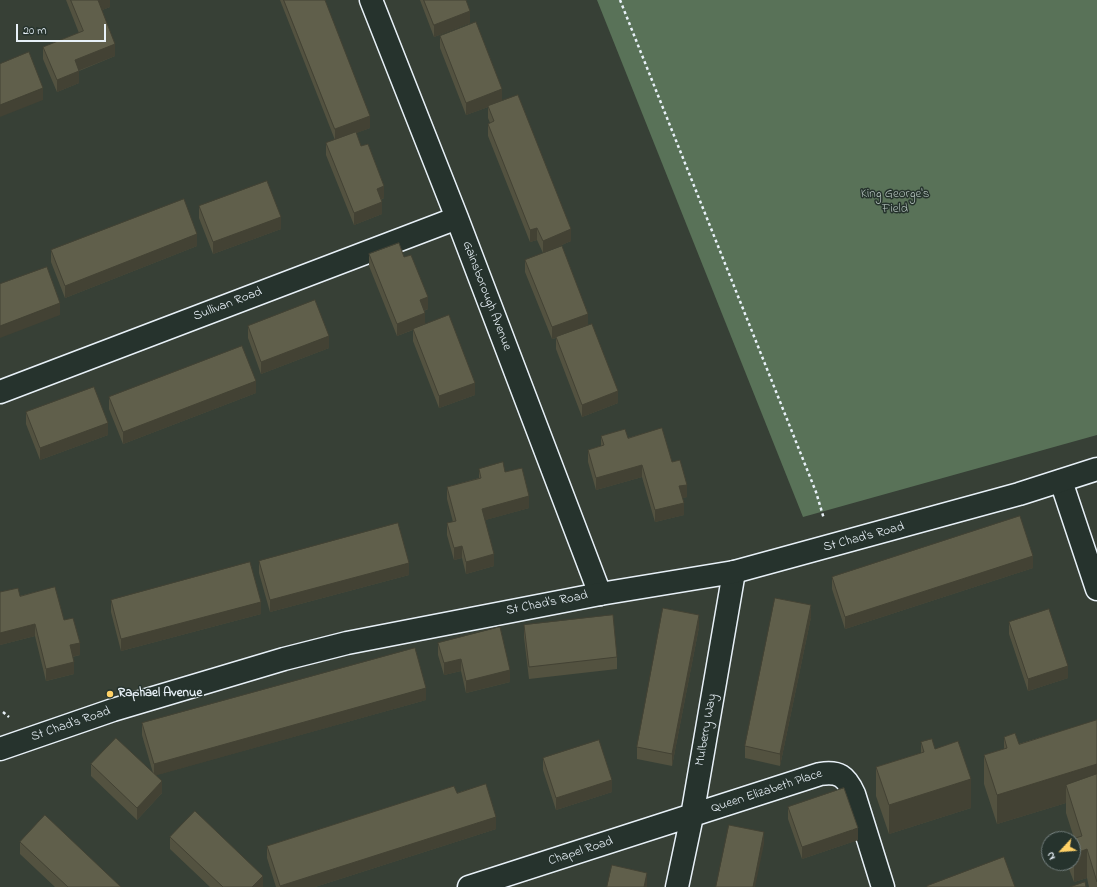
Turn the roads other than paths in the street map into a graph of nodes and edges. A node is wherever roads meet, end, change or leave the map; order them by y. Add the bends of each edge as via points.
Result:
1 (371, 0) edge
2 (457, 218) junction
3 (0, 392) edge
4 (1097, 469) edge
5 (1061, 481) junction
6 (734, 572) junction
7 (1097, 589) edge
8 (600, 594) junction
9 (2, 745) edge
10 (692, 816) junction
11 (469, 887) edge
12 (677, 887) edge
13 (883, 887) edge

1 - 2 street, Gainsborough Avenue
2 - 3 street, Sullivan Road
2 - 8 street, Gainsborough Avenue
4 - 5 street, St Chad's Road
5 - 6 street, St Chad's Road via 832,547
5 - 7 street
6 - 8 street, St Chad's Road
6 - 10 street, Mulberry Way
8 - 9 street, St Chad's Road via 284,659
10 - 11 street, Chapel Road
10 - 12 street, Mulberry Way
10 - 13 street, Queen Elizabeth Place via 820,774 831,773 840,776 848,781 854,794

